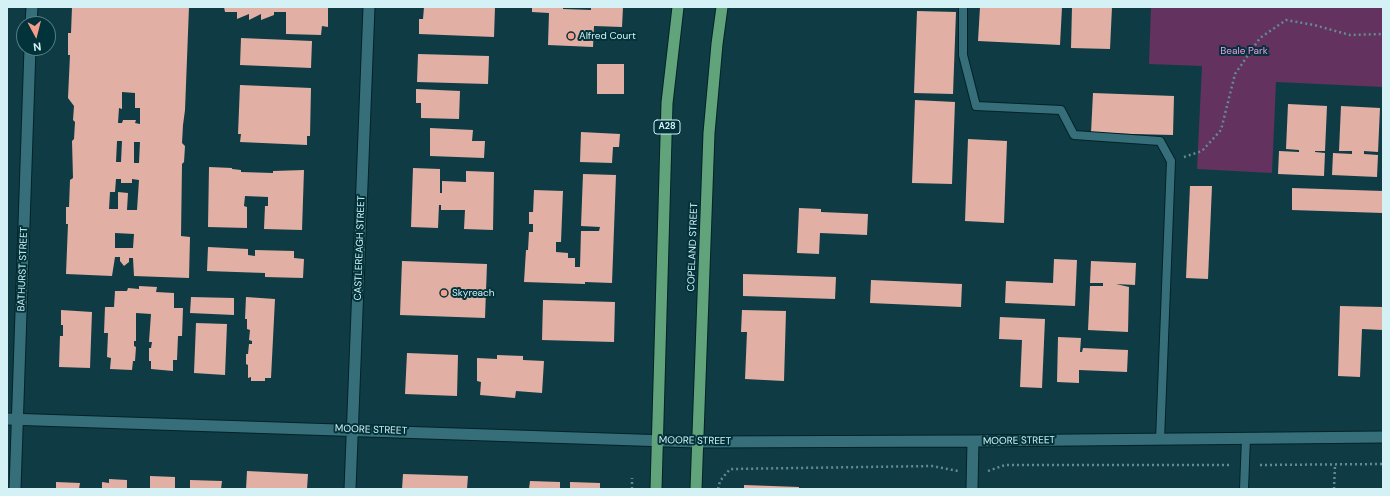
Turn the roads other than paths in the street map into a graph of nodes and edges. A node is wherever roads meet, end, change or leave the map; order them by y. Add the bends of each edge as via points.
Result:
1 (369, 7) edge
2 (678, 7) edge
3 (722, 7) edge
4 (963, 7) edge
5 (30, 56) edge
6 (12, 419) edge
7 (352, 430) junction
8 (1383, 437) edge
9 (1246, 438) junction
10 (1160, 440) junction
11 (658, 441) junction
12 (973, 441) junction
13 (697, 442) junction
14 (15, 489) edge
15 (350, 489) edge
16 (656, 489) edge
17 (696, 489) edge
18 (972, 489) edge
19 (1244, 489) edge

1 - 7 street, CASTLEREAGH STREET
2 - 11 highway, A28 via 667,103
3 - 13 highway, COPELAND STREET via 709,133
4 - 10 lane via 963,56 976,106 1061,110 1074,135 1160,141 1171,162
5 - 6 street, BATHURST STREET
6 - 7 street, MOORE STREET
6 - 14 street, BATHURST STREET
7 - 11 street, MOORE STREET
7 - 15 street, CASTLEREAGH STREET
8 - 9 street, MOORE STREET
9 - 10 street, MOORE STREET
9 - 19 lane
10 - 12 street, MOORE STREET
11 - 13 street, MOORE STREET
11 - 16 highway, A28
12 - 13 street, MOORE STREET
12 - 18 street
13 - 17 highway, COPELAND STREET

